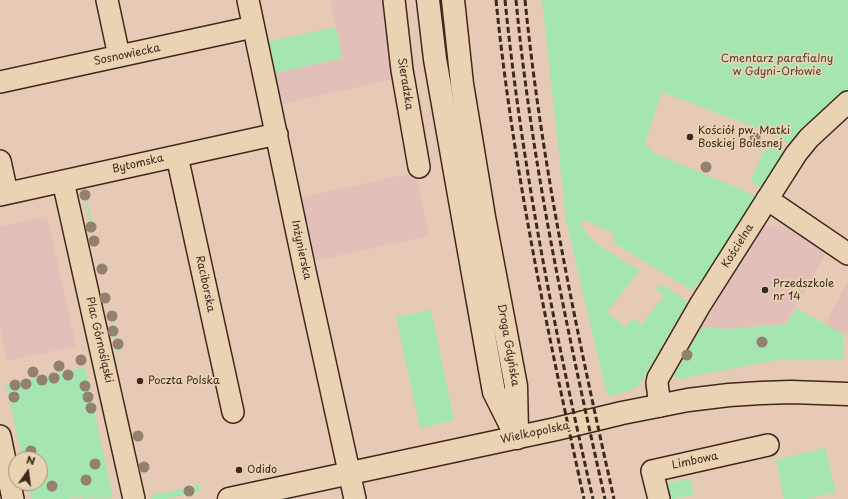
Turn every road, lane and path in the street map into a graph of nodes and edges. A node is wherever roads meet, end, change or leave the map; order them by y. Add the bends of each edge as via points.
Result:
1 (107, 0) edge
2 (248, 0) edge
3 (394, 0) edge
4 (428, 0) edge
5 (453, 0) edge
6 (253, 27) junction
7 (119, 56) junction
8 (0, 82) edge
9 (848, 102) edge
10 (277, 134) junction
11 (177, 156) junction
12 (0, 160) edge
13 (419, 167) dead end
14 (63, 181) junction
15 (4, 194) edge
16 (767, 199) junction
17 (848, 254) edge
18 (846, 395) edge
19 (660, 406) junction
20 (233, 412) dead end
21 (0, 436) edge
22 (517, 438) junction
23 (768, 445) dead end
24 (350, 473) junction
25 (14, 499) edge
26 (134, 499) edge
27 (229, 499) edge
28 (355, 499) edge
29 (659, 499) edge

1 - 7 street
2 - 6 street, Inżynierska
3 - 13 street, Sieradzka via 402,70
4 - 22 main road, Droga Gdyńska via 434,59 494,392
5 - 22 main road, Droga Gdyńska via 463,92 516,386
6 - 7 street, Sosnowiecka
6 - 10 street, Inżynierska
7 - 8 street, Sosnowiecka
9 - 16 street, Kościelna via 809,138
10 - 11 street, Bytomska
10 - 24 street, Inżynierska
11 - 14 street, Bytomska
11 - 20 street, Raciborska
12 - 15 street
14 - 15 street, Bytomska
14 - 26 street, Plac Górnośląski
16 - 17 street
16 - 19 street, Kościelna via 661,372 658,383
18 - 19 main road, Wielkopolska via 762,392
19 - 22 main road, Wielkopolska
21 - 25 street
22 - 24 main road, Wielkopolska
23 - 29 street, Limbowa via 652,471
24 - 27 main road, Wielkopolska
24 - 28 street, Inżynierska

